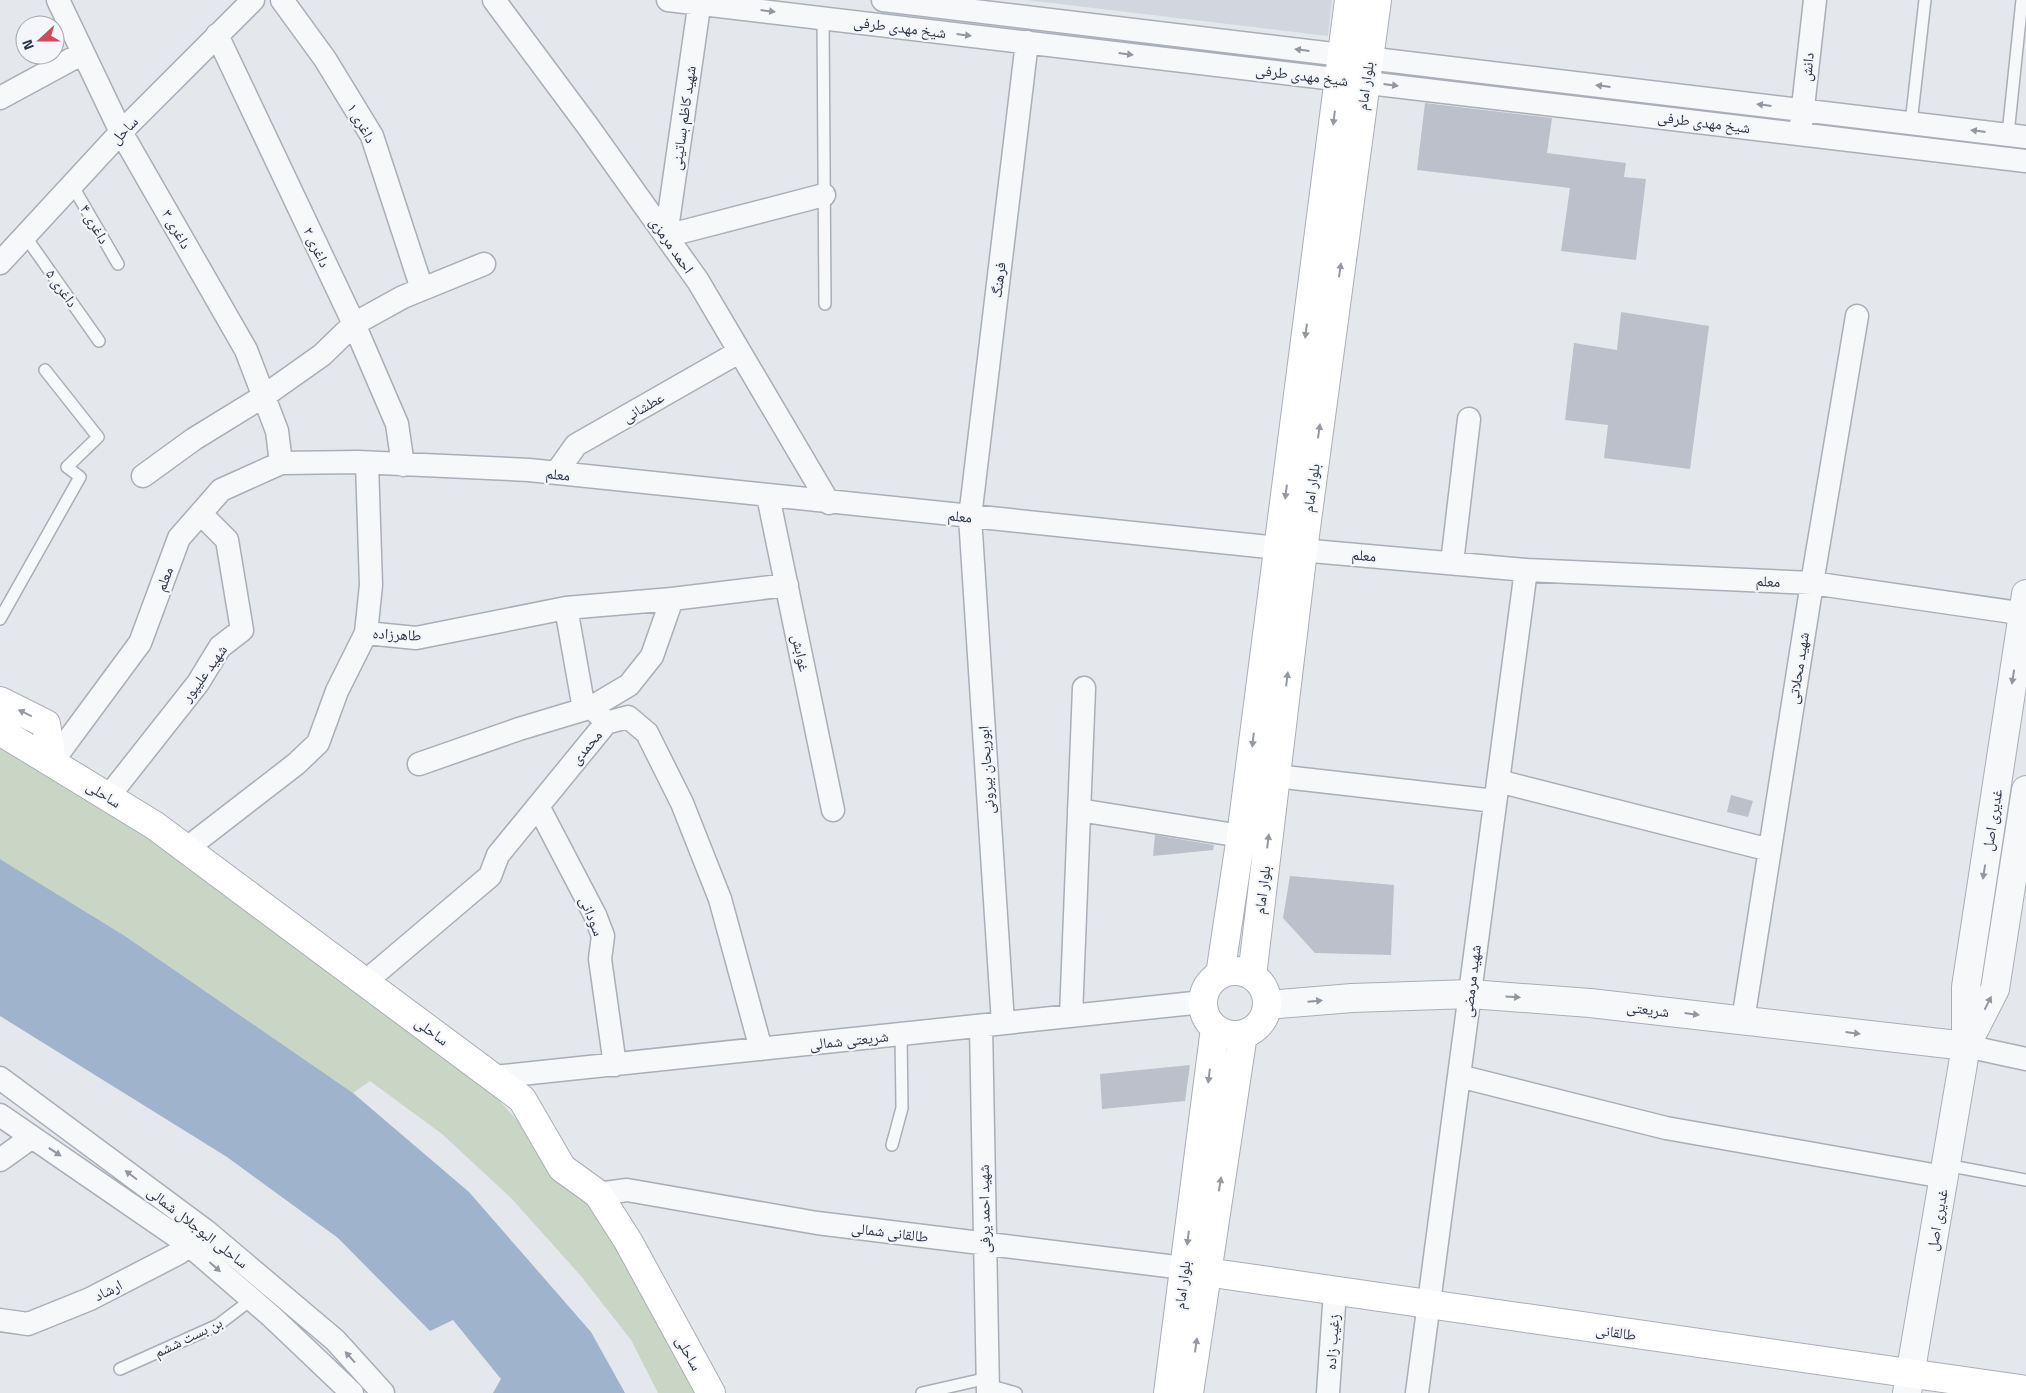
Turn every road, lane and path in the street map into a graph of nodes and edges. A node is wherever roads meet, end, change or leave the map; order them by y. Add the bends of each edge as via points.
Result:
1 (58, 0) edge
2 (253, 0) edge
3 (282, 0) edge
4 (494, 0) edge
5 (668, 0) edge
6 (883, 0) edge
7 (1349, 0) edge
8 (1377, 0) edge
9 (1815, 0) edge
10 (1925, 0) edge
11 (2022, 0) edge
12 (700, 2) edge
13 (823, 18) junction
14 (217, 35) junction
15 (1027, 42) junction
16 (82, 53) junction
17 (1340, 67) junction
18 (1368, 70) junction
19 (1670, 94) junction
20 (0, 98) edge
21 (1802, 110) junction
22 (1667, 118) junction
23 (1911, 123) junction
24 (121, 132) junction
25 (1800, 134) junction
26 (2017, 135) edge
27 (2026, 160) edge
28 (72, 185) junction
29 (824, 195) junction
30 (25, 236) junction
31 (666, 236) junction
32 (0, 263) edge
33 (118, 264) dead end
34 (484, 264) dead end
35 (422, 290) junction
36 (825, 304) dead end
37 (1857, 316) dead end
38 (354, 324) junction
39 (99, 341) dead end
40 (739, 352) junction
41 (45, 370) dead end
42 (264, 396) junction
43 (1469, 419) dead end
44 (281, 463) junction
45 (367, 463) junction
46 (403, 464) junction
47 (556, 473) junction
48 (143, 476) dead end
49 (768, 496) junction
50 (829, 503) junction
51 (201, 514) junction
52 (970, 517) junction
53 (1291, 549) junction
54 (1452, 563) junction
55 (1526, 570) junction
56 (1812, 583) junction
57 (787, 585) junction
58 (672, 599) junction
59 (2025, 607) edge
60 (566, 608) junction
61 (0, 620) edge
62 (366, 633) junction
63 (1084, 688) dead end
64 (0, 701) edge
65 (594, 713) junction
66 (0, 731) edge
67 (52, 762) junction
68 (419, 764) dead end
69 (1276, 776) junction
70 (2026, 790) edge
71 (1497, 791) junction
72 (108, 796) junction
73 (538, 806) junction
74 (833, 810) dead end
75 (1079, 810) junction
76 (1241, 836) junction
77 (186, 849) junction
78 (1770, 850) junction
79 (1220, 975) junction
80 (1252, 976) junction
81 (365, 982) junction
82 (1470, 994) junction
83 (1203, 1002) junction
84 (1267, 1005) junction
85 (1072, 1016) junction
86 (1743, 1020) junction
87 (1003, 1023) junction
88 (981, 1026) junction
89 (1215, 1028) junction
90 (901, 1034) junction
91 (1243, 1034) junction
92 (1966, 1046) junction
93 (761, 1049) junction
94 (2026, 1059) edge
95 (615, 1065) junction
96 (1459, 1076) junction
97 (494, 1077) junction
98 (0, 1078) edge
99 (0, 1115) edge
100 (32, 1137) junction
101 (892, 1145) dead end
102 (0, 1160) edge
103 (1945, 1171) junction
104 (2026, 1180) edge
105 (598, 1194) junction
106 (206, 1231) junction
107 (985, 1243) junction
108 (189, 1245) junction
109 (1195, 1270) junction
110 (1335, 1291) junction
111 (252, 1299) junction
112 (1429, 1305) junction
113 (0, 1320) edge
114 (120, 1369) dead end
115 (1908, 1383) edge
116 (988, 1385) edge
117 (2026, 1390) edge
118 (352, 1393) edge
119 (383, 1393) edge
120 (711, 1393) edge
121 (922, 1393) edge
122 (1016, 1393) edge
123 (1168, 1393) edge
124 (1189, 1393) edge
125 (1328, 1393) edge
126 (1417, 1393) edge

1 - 16 street, داغری ۳
2 - 14 street, ساحل
3 - 35 street, داغری ۱ via 372,136
4 - 31 street, احمد مرمزی
5 - 12 street, شیخ مهدی طرفی
17 -> 6 street, شیخ مهدی طرفی
7 - 17 main road, بلوار امام
8 - 18 main road, بلوار امام
9 - 21 street, دانش
10 - 23 lane
11 - 26 lane
12 -> 13 street, شیخ مهدی طرفی
12 - 31 street, شهید کاظم بساتینی
13 -> 15 street, شیخ مهدی طرفی
13 - 29 lane
14 - 24 street, ساحل
14 - 38 street, داغری ۲
15 -> 17 street, شیخ مهدی طرفی
15 - 52 street, فرهنگ
16 - 20 street
16 - 24 street, داغری ۳
17 - 18 street, شیخ مهدی طرفی
17 -> 53 main road, بلوار امام
19 -> 18 street, شیخ مهدی طرفی
18 -> 22 street, شیخ مهدی طرفی
53 -> 18 main road, بلوار امام
21 -> 19 street, شیخ مهدی طرفی
19 - 22 street
21 - 23 street, شیخ مهدی طرفی
21 - 25 street, دانش
22 - 25 street, شیخ مهدی طرفی
26 -> 23 street, شیخ مهدی طرفی
24 - 28 street, ساحل
24 - 42 street, داغری ۳ via 246,350
25 - 27 street, شیخ مهدی طرفی
28 - 30 street, ساحل
28 - 33 lane, داغری ۴
29 - 31 street
29 - 36 lane
30 - 32 street, ساحل
30 - 39 lane, داغری ۵
31 - 40 street, احمد مرمزی via 698,281
34 - 35 street
35 - 38 street
37 - 56 street, شهید محلاتی
38 - 42 street via 322,355
38 - 46 street, داغری ۲ via 397,424
40 - 47 street, عطشانی via 576,445
40 - 50 street, احمد مرمزی
41 - 61 lane via 98,437 67,467 80,477
42 - 44 street, داغری ۳ via 278,431
42 - 48 street via 194,439
43 - 54 street
44 - 45 street, معلم
44 - 51 street, معلم via 221,490
45 - 46 street, معلم
45 - 62 street, طاهرزاده via 371,585
46 - 47 street, معلم
47 - 49 street, معلم
49 - 50 street, معلم
49 - 57 street, غوابش
50 - 52 street, معلم
51 - 67 street, معلم via 179,538 140,642
51 - 72 street, شهید علیپور via 227,540 242,630 220,647 198,683
52 - 53 street, معلم
52 - 87 street, ابوریحان بیرونی
53 - 54 street, معلم
69 -> 53 main road, بلوار امام
53 -> 76 main road, بلوار امام
54 - 55 street, معلم
55 - 56 street, معلم
55 - 71 street, شهید مرمضی
56 - 59 street, معلم
56 - 78 street, شهید محلاتی
57 - 58 street, طاهرزاده
57 - 74 street, غوابش
58 - 60 street, طاهرزاده
58 - 65 street via 652,656 629,685
59 -> 92 street, غدیری اصل via 1966,987
60 - 62 street, طاهرزاده via 416,638
60 - 65 street
62 - 77 street via 336,691 318,743 296,764
63 - 75 street
67 -> 64 main road via 46,724
65 - 68 street
65 - 73 street, محمدی
65 - 93 street, محمدی via 628,717 648,733 682,803 720,899
66 - 67 main road, ساحلی
67 - 72 main road, ساحلی
69 - 71 street
80 -> 69 main road, بلوار امام
92 -> 70 street, غدیری اصل via 1995,989
71 - 78 street
71 - 82 street, شهید مرمضی
72 - 77 main road, ساحلی
73 - 81 street, محمدی via 498,855 490,876
73 - 95 street, سودانی via 604,936 600,959
75 - 76 street
75 - 85 street
76 - 79 main road, بلوار امام
77 - 81 main road, ساحلی
78 - 86 street, شهید محلاتی
79 - 80 main road via 1236,971
79 - 83 main road via 1208,986
80 - 84 main road via 1263,988
81 - 97 main road, ساحلی
84 -> 82 street, شریعتی
82 -> 86 street, شریعتی
82 - 96 street, شهید مرمضی
83 - 85 street, شریعتی شمالی
83 - 89 main road via 1209,1021
84 - 91 main road via 1260,1023
85 - 87 street, شریعتی شمالی
86 -> 92 street, شریعتی
87 - 88 street, شریعتی شمالی
88 - 90 street, شریعتی شمالی
88 - 107 street, شهید احمد یرفی
89 - 91 main road via 1234,1035
89 -> 109 main road, بلوار امام
90 - 93 street, شریعتی شمالی
90 - 101 lane via 902,1108
109 -> 91 main road, بلوار امام
92 - 94 street, شریعتی
92 - 103 street, غدیری اصل
93 - 95 street, شریعتی شمالی
95 - 97 street, شریعتی شمالی
96 - 103 street via 1666,1128
96 - 112 street, شهید مرمضی
97 - 105 main road, ساحلی via 522,1099 562,1168
106 -> 98 street, ساحلی البوجلال شمالی
99 - 100 street, ساحلی البوجلال شمالی
100 - 102 street
100 -> 108 street, ساحلی البوجلال شمالی
103 - 104 lane
103 - 115 street, غدیری اصل
105 - 107 street, طالقانی شمالی via 627,1190 817,1223
105 - 120 main road, ساحلی via 628,1241
106 - 108 street, ارشاد
119 -> 106 street, ساحلی البوجلال شمالی via 335,1340
107 - 109 street, طالقانی شمالی
107 - 116 street, شهید احمد یرفی
108 -> 111 street, ساحلی البوجلال شمالی
108 - 113 street, ارشاد via 180,1254 90,1299 37,1321 28,1324
109 - 110 main road, طالقانی
109 - 123 main road, بلوار امام
124 -> 109 main road, بلوار امام
110 - 112 main road, طالقانی
110 - 125 street, زغیب زاده
111 - 114 lane, بن بست ششم via 218,1325
111 - 118 street, ساحلی البوجلال شمالی
112 - 115 main road, طالقانی
112 - 126 street, شهید مرمضی
115 - 117 main road, طالقانی
116 - 121 lane
116 - 122 lane

